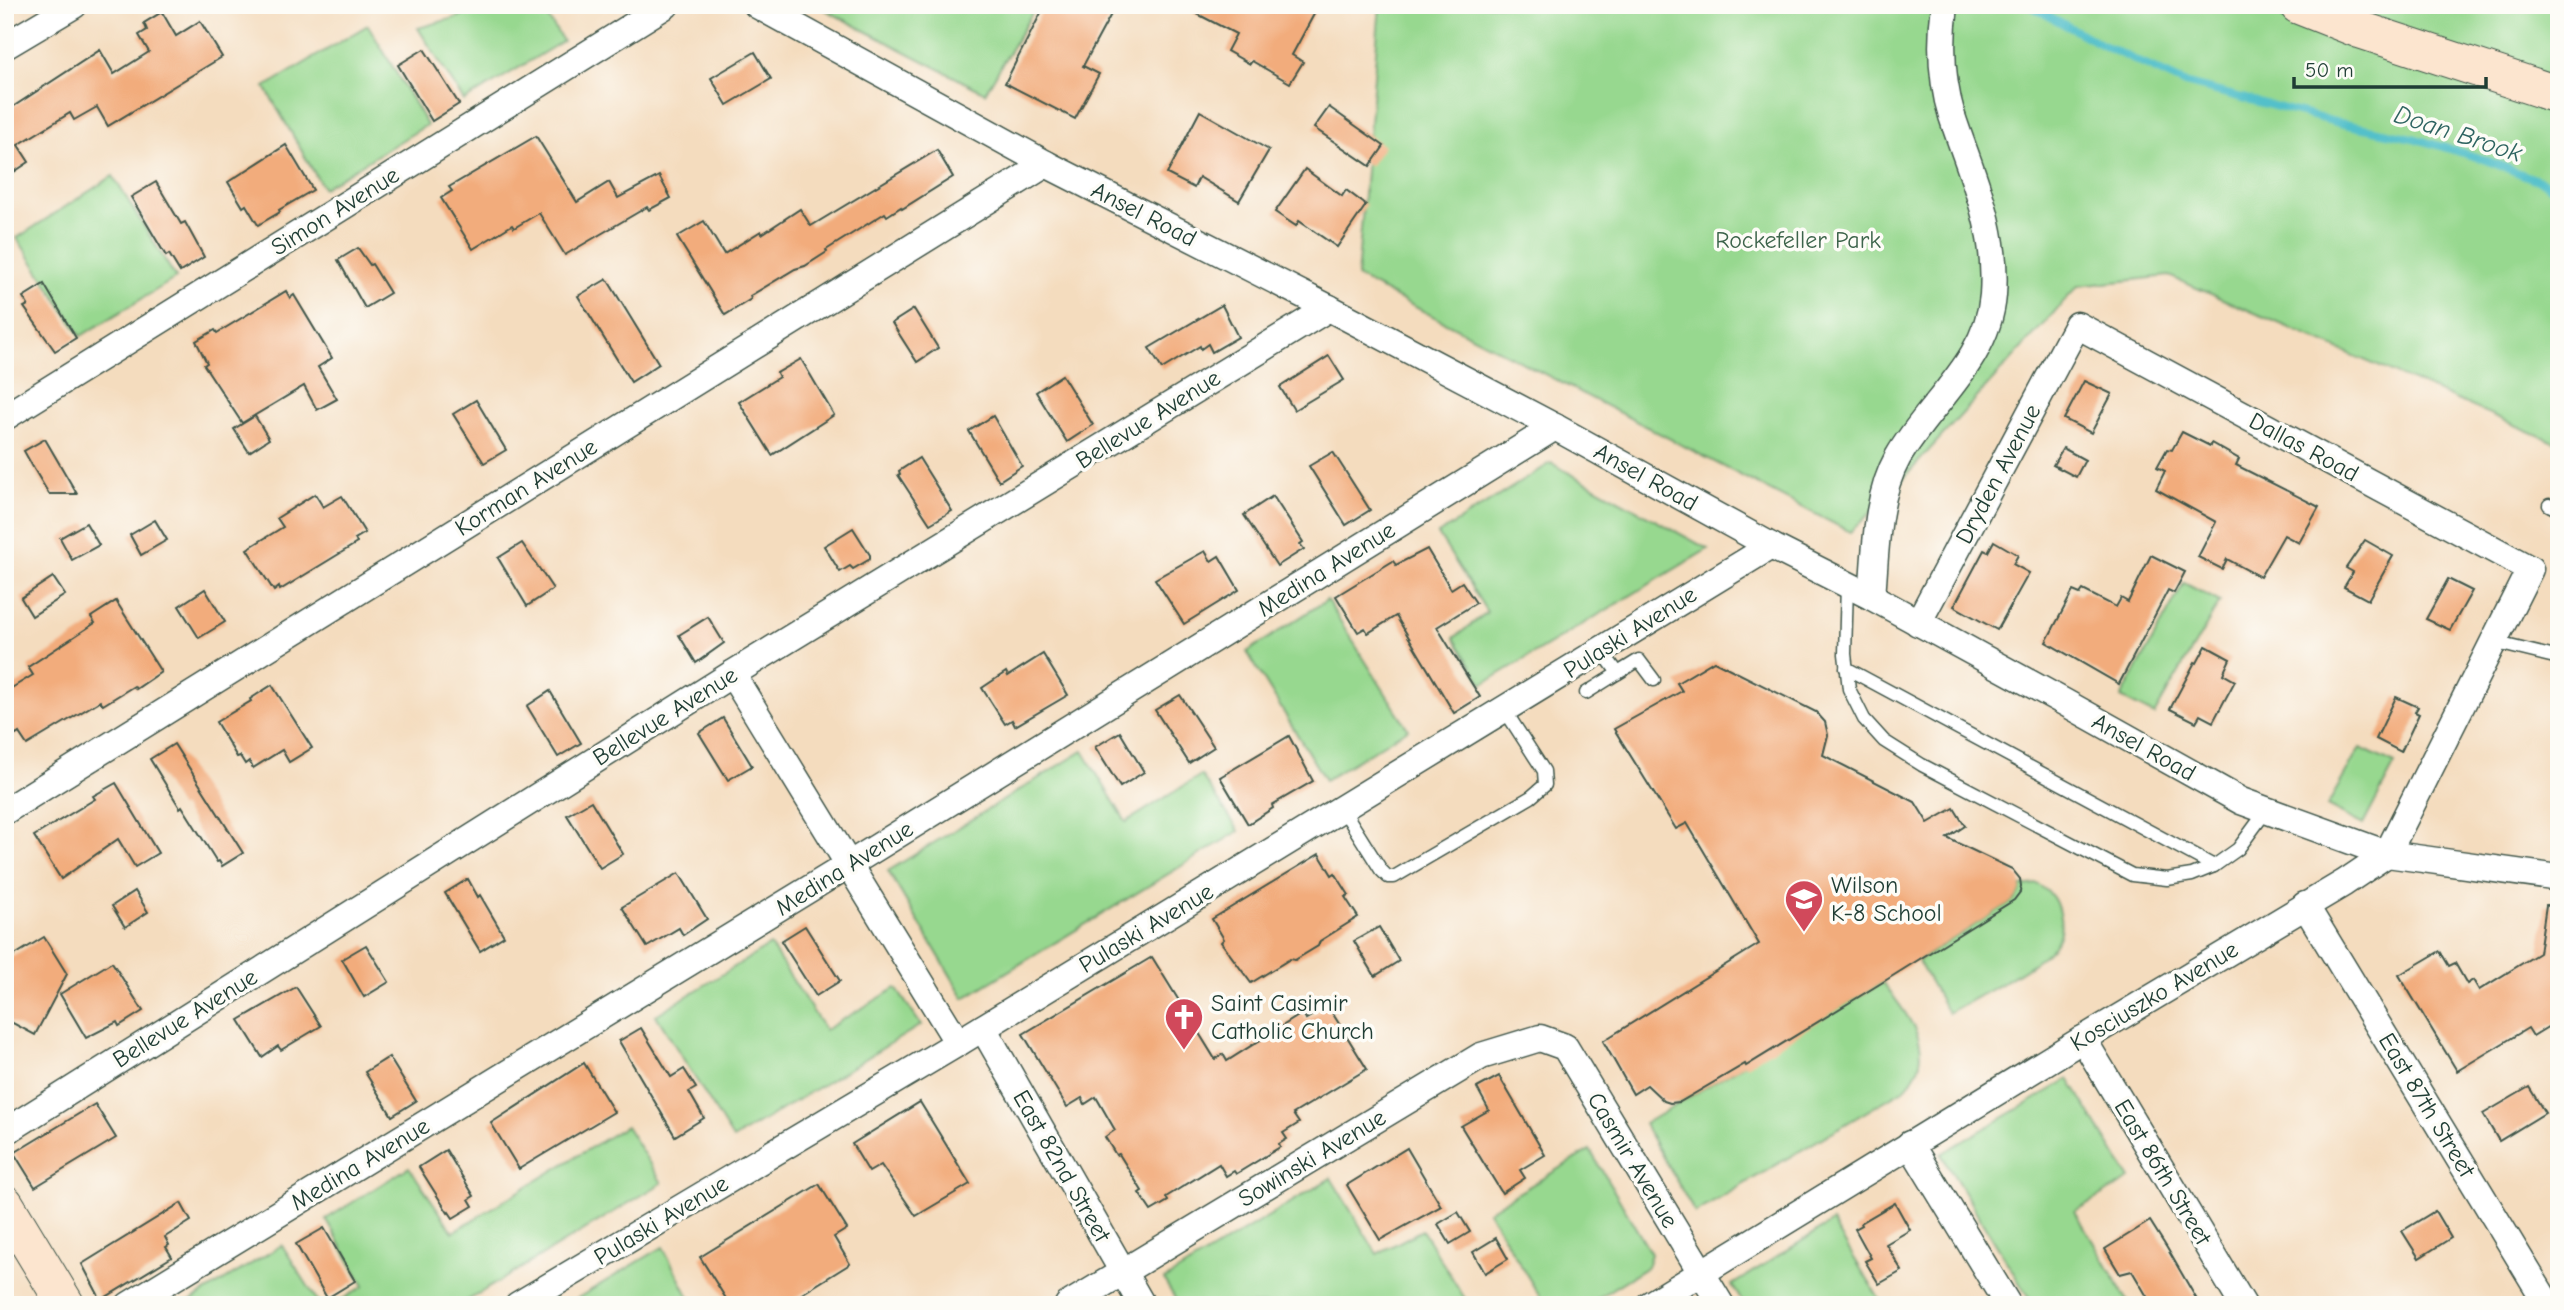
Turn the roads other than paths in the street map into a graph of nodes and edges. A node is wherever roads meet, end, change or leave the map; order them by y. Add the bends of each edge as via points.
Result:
1 (74, 5) edge
2 (666, 5) edge
3 (757, 5) edge
4 (2298, 5) edge
5 (1943, 15) edge
6 (5, 46) edge
7 (2559, 95) edge
8 (1046, 164) junction
9 (1329, 308) junction
10 (2077, 325) joint
11 (5, 417) edge
12 (1555, 427) junction
13 (1771, 546) junction
14 (1847, 584) junction
15 (1871, 597) junction
16 (1918, 623) junction
17 (2493, 642) junction
18 (1601, 650) junction
19 (2559, 658) edge
20 (1846, 668) junction
21 (1618, 673) junction
22 (732, 674) junction
23 (1654, 680) dead end
24 (1586, 693) dead end
25 (1504, 709) junction
26 (1342, 808) junction
27 (5, 811) edge
28 (2266, 811) junction
29 (2387, 855) junction
30 (850, 864) junction
31 (2214, 866) junction
32 (2559, 878) edge
33 (2305, 905) junction
34 (983, 1028) junction
35 (2083, 1039) junction
36 (958, 1043) junction
37 (1565, 1047) joint
38 (5, 1132) edge
39 (1910, 1144) junction
40 (5, 1204) edge
41 (1122, 1272) junction
42 (1702, 1273) junction
43 (66, 1305) edge
44 (129, 1305) edge
45 (519, 1305) edge
46 (1068, 1305) edge
47 (1142, 1305) edge
48 (1649, 1305) edge
49 (1721, 1305) edge
50 (2008, 1305) edge
51 (2243, 1305) edge
52 (2548, 1305) edge

1 - 6 street
2 - 11 street, Simon Avenue
3 - 8 street, Ansel Road
4 - 7 main road
5 - 15 street via 1946,91 1988,217 1993,296 1988,326 1975,352 1912,437 1890,476
8 - 9 street, Ansel Road
8 - 27 street, Korman Avenue
9 - 12 street, Ansel Road
9 - 22 street, Bellevue Avenue
10 - 16 street, Dryden Avenue
10 - 17 street, Dallas Road via 2530,569
12 - 13 street, Ansel Road
12 - 30 street, Medina Avenue
13 - 14 street, Ansel Road
13 - 18 street, Pulaski Avenue
14 - 15 street, Ansel Road
14 - 20 lane
15 - 16 street, Ansel Road
16 - 28 street, Ansel Road
17 - 19 lane
17 - 29 street
18 - 21 lane
18 - 25 street, Pulaski Avenue
20 - 31 lane
20 - 31 lane via 1849,689 1864,719 1884,741 1934,771 2132,875 2167,879
21 - 23 lane via 1639,660
21 - 24 lane
22 - 30 street
22 - 38 street, Bellevue Avenue
25 - 26 street, Pulaski Avenue
25 - 26 lane via 1544,771 1545,785 1531,797 1394,877 1381,870
26 - 34 street, Pulaski Avenue
28 - 29 street, Ansel Road
28 - 31 lane via 2238,849
29 - 32 street, Ansel Road
29 - 33 street, Kosciuszko Avenue
30 - 36 street
30 - 44 street, Medina Avenue
33 - 35 street, Kosciuszko Avenue
33 - 52 street, East 87th Street
34 - 36 street, Pulaski Avenue
34 - 41 street, East 82nd Street
35 - 39 street, Kosciuszko Avenue
35 - 51 street, East 86th Street
36 - 45 street, Pulaski Avenue
37 - 41 street, Sowinski Avenue via 1540,1038 1482,1056
37 - 42 street, Casmir Avenue
39 - 42 street, Kosciuszko Avenue
39 - 50 street
40 - 43 main road
41 - 46 street, Sowinski Avenue
41 - 47 street, East 82nd Street
42 - 48 street, Kosciuszko Avenue
42 - 49 street, Casmir Avenue

